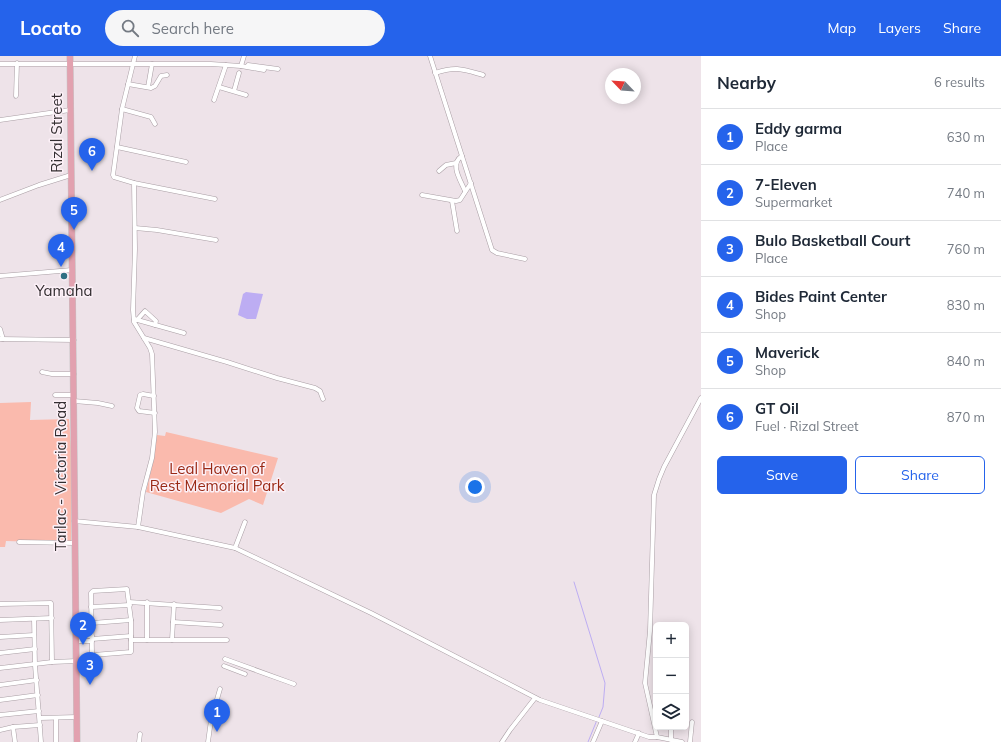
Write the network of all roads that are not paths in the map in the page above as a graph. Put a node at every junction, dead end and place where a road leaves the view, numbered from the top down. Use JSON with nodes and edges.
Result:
{"nodes":[{"id":1,"x":70,"y":56,"type":"edge"},
{"id":2,"x":135,"y":56,"type":"edge"},
{"id":3,"x":244,"y":56,"type":"edge"},
{"id":4,"x":430,"y":56,"type":"edge"},
{"id":5,"x":17,"y":63,"type":"junction"},
{"id":6,"x":70,"y":63,"type":"junction"},
{"id":7,"x":134,"y":63,"type":"junction"},
{"id":8,"x":0,"y":64,"type":"edge"},
{"id":9,"x":152,"y":64,"type":"junction"},
{"id":10,"x":226,"y":65,"type":"junction"},
{"id":11,"x":241,"y":65,"type":"junction"},
{"id":12,"x":278,"y":69,"type":"dead end"},
{"id":13,"x":264,"y":70,"type":"dead end"},
{"id":14,"x":239,"y":73,"type":"dead end"},
{"id":15,"x":435,"y":74,"type":"junction"},
{"id":16,"x":167,"y":75,"type":"dead end"},
{"id":17,"x":483,"y":75,"type":"dead end"},
{"id":18,"x":128,"y":84,"type":"junction"},
{"id":19,"x":148,"y":87,"type":"junction"},
{"id":20,"x":219,"y":87,"type":"junction"},
{"id":21,"x":234,"y":92,"type":"junction"},
{"id":22,"x":246,"y":95,"type":"dead end"},
{"id":23,"x":16,"y":96,"type":"dead end"},
{"id":24,"x":214,"y":100,"type":"dead end"},
{"id":25,"x":122,"y":109,"type":"junction"},
{"id":26,"x":70,"y":110,"type":"junction"},
{"id":27,"x":0,"y":120,"type":"edge"},
{"id":28,"x":155,"y":124,"type":"dead end"},
{"id":29,"x":117,"y":147,"type":"junction"},
{"id":30,"x":462,"y":156,"type":"junction"},
{"id":31,"x":186,"y":162,"type":"dead end"},
{"id":32,"x":456,"y":163,"type":"junction"},
{"id":33,"x":439,"y":171,"type":"dead end"},
{"id":34,"x":71,"y":175,"type":"junction"},
{"id":35,"x":134,"y":183,"type":"junction"},
{"id":36,"x":471,"y":183,"type":"junction"},
{"id":37,"x":465,"y":191,"type":"junction"},
{"id":38,"x":422,"y":195,"type":"dead end"},
{"id":39,"x":215,"y":199,"type":"dead end"},
{"id":40,"x":0,"y":200,"type":"edge"},
{"id":41,"x":452,"y":201,"type":"junction"},
{"id":42,"x":71,"y":210,"type":"joint"},
{"id":43,"x":135,"y":228,"type":"junction"},
{"id":44,"x":457,"y":231,"type":"dead end"},
{"id":45,"x":216,"y":240,"type":"dead end"},
{"id":46,"x":525,"y":259,"type":"dead end"},
{"id":47,"x":72,"y":270,"type":"junction"},
{"id":48,"x":0,"y":276,"type":"edge"},
{"id":49,"x":135,"y":320,"type":"junction"},
{"id":50,"x":155,"y":325,"type":"junction"},
{"id":51,"x":0,"y":329,"type":"edge"},
{"id":52,"x":184,"y":332,"type":"dead end"},
{"id":53,"x":144,"y":338,"type":"junction"},
{"id":54,"x":1,"y":339,"type":"edge"},
{"id":55,"x":74,"y":340,"type":"junction"},
{"id":56,"x":42,"y":372,"type":"dead end"},
{"id":57,"x":74,"y":374,"type":"junction"},
{"id":58,"x":54,"y":395,"type":"dead end"},
{"id":59,"x":154,"y":396,"type":"junction"},
{"id":60,"x":74,"y":398,"type":"junction"},
{"id":61,"x":701,"y":398,"type":"edge"},
{"id":62,"x":323,"y":399,"type":"dead end"},
{"id":63,"x":112,"y":406,"type":"dead end"},
{"id":64,"x":155,"y":413,"type":"junction"},
{"id":65,"x":74,"y":521,"type":"junction"},
{"id":66,"x":245,"y":522,"type":"dead end"},
{"id":67,"x":138,"y":527,"type":"junction"},
{"id":68,"x":19,"y":542,"type":"dead end"},
{"id":69,"x":74,"y":543,"type":"junction"},
{"id":70,"x":235,"y":548,"type":"junction"},
{"id":71,"x":147,"y":602,"type":"junction"},
{"id":72,"x":130,"y":603,"type":"junction"},
{"id":73,"x":0,"y":604,"type":"edge"},
{"id":74,"x":174,"y":604,"type":"junction"},
{"id":75,"x":91,"y":607,"type":"junction"},
{"id":76,"x":220,"y":608,"type":"dead end"},
{"id":77,"x":52,"y":618,"type":"junction"},
{"id":78,"x":34,"y":619,"type":"junction"},
{"id":79,"x":0,"y":620,"type":"edge"},
{"id":80,"x":131,"y":620,"type":"junction"},
{"id":81,"x":173,"y":622,"type":"junction"},
{"id":82,"x":92,"y":623,"type":"junction"},
{"id":83,"x":221,"y":625,"type":"dead end"},
{"id":84,"x":34,"y":634,"type":"junction"},
{"id":85,"x":0,"y":637,"type":"edge"},
{"id":86,"x":131,"y":638,"type":"junction"},
{"id":87,"x":76,"y":639,"type":"junction"},
{"id":88,"x":92,"y":639,"type":"junction"},
{"id":89,"x":147,"y":640,"type":"junction"},
{"id":90,"x":172,"y":640,"type":"junction"},
{"id":91,"x":227,"y":640,"type":"dead end"},
{"id":92,"x":34,"y":649,"type":"junction"},
{"id":93,"x":0,"y":653,"type":"edge"},
{"id":94,"x":225,"y":660,"type":"dead end"},
{"id":95,"x":76,"y":661,"type":"junction"},
{"id":96,"x":52,"y":662,"type":"junction"},
{"id":97,"x":35,"y":665,"type":"junction"},
{"id":98,"x":224,"y":666,"type":"dead end"},
{"id":99,"x":0,"y":668,"type":"edge"},
{"id":100,"x":245,"y":674,"type":"dead end"},
{"id":101,"x":36,"y":680,"type":"junction"},
{"id":102,"x":294,"y":684,"type":"dead end"},
{"id":103,"x":0,"y":685,"type":"edge"},
{"id":104,"x":220,"y":689,"type":"dead end"},
{"id":105,"x":38,"y":695,"type":"junction"},
{"id":106,"x":535,"y":698,"type":"junction"},
{"id":107,"x":0,"y":700,"type":"edge"},
{"id":108,"x":39,"y":711,"type":"junction"},
{"id":109,"x":0,"y":715,"type":"edge"},
{"id":110,"x":77,"y":717,"type":"junction"},
{"id":111,"x":40,"y":718,"type":"junction"},
{"id":112,"x":56,"y":718,"type":"junction"},
{"id":113,"x":602,"y":721,"type":"junction"},
{"id":114,"x":692,"y":722,"type":"dead end"},
{"id":115,"x":40,"y":725,"type":"junction"},
{"id":116,"x":13,"y":727,"type":"junction"},
{"id":117,"x":0,"y":730,"type":"edge"},
{"id":118,"x":671,"y":730,"type":"edge"},
{"id":119,"x":639,"y":733,"type":"junction"},
{"id":120,"x":140,"y":734,"type":"dead end"},
{"id":121,"x":651,"y":737,"type":"junction"},
{"id":122,"x":656,"y":737,"type":"junction"},
{"id":123,"x":671,"y":740,"type":"junction"},
{"id":124,"x":15,"y":742,"type":"edge"},
{"id":125,"x":41,"y":742,"type":"edge"},
{"id":126,"x":56,"y":742,"type":"edge"},
{"id":127,"x":77,"y":742,"type":"edge"},
{"id":128,"x":139,"y":742,"type":"edge"},
{"id":129,"x":208,"y":742,"type":"edge"},
{"id":130,"x":502,"y":742,"type":"edge"},
{"id":131,"x":593,"y":742,"type":"edge"},
{"id":132,"x":635,"y":742,"type":"edge"},
{"id":133,"x":652,"y":742,"type":"edge"},
{"id":134,"x":682,"y":742,"type":"edge"},
{"id":135,"x":690,"y":742,"type":"edge"}],
"edges":[{"from":1,"to":6,"type":"main road","name":"Rizal Street"},
{"from":2,"to":7,"type":"street"},
{"from":3,"to":11,"type":"street"},
{"from":4,"to":15,"type":"street"},
{"from":5,"to":6,"type":"street"},
{"from":5,"to":8,"type":"street"},
{"from":5,"to":23,"type":"street"},
{"from":6,"to":7,"type":"street"},
{"from":6,"to":26,"type":"main road","name":"Rizal Street"},
{"from":7,"to":9,"type":"street"},
{"from":7,"to":18,"type":"street"},
{"from":9,"to":10,"type":"street"},
{"from":9,"to":19,"type":"street"},
{"from":10,"to":11,"type":"street"},
{"from":10,"to":20,"type":"street"},
{"from":11,"to":12,"type":"street"},
{"from":11,"to":13,"type":"street"},
{"from":14,"to":21,"type":"street"},
{"from":15,"to":17,"type":"street"},
{"from":15,"to":30,"type":"street"},
{"from":16,"to":19,"type":"street"},
{"from":18,"to":19,"type":"street"},
{"from":18,"to":25,"type":"street"},
{"from":20,"to":21,"type":"street"},
{"from":20,"to":24,"type":"street"},
{"from":21,"to":22,"type":"street"},
{"from":25,"to":28,"type":"street"},
{"from":25,"to":29,"type":"street"},
{"from":26,"to":27,"type":"street"},
{"from":26,"to":34,"type":"main road","name":"Rizal Street"},
{"from":29,"to":31,"type":"street"},
{"from":29,"to":35,"type":"street"},
{"from":30,"to":32,"type":"street"},
{"from":30,"to":36,"type":"street"},
{"from":32,"to":33,"type":"street"},
{"from":32,"to":37,"type":"street"},
{"from":34,"to":40,"type":"street"},
{"from":34,"to":42,"type":"main road","name":"Rizal Street"},
{"from":35,"to":39,"type":"street"},
{"from":35,"to":43,"type":"street"},
{"from":36,"to":37,"type":"street"},
{"from":36,"to":46,"type":"street"},
{"from":37,"to":41,"type":"street"},
{"from":38,"to":41,"type":"street"},
{"from":41,"to":44,"type":"street"},
{"from":42,"to":47,"type":"main road","name":"Tarlac - Victoria Road"},
{"from":43,"to":45,"type":"street"},
{"from":43,"to":49,"type":"street"},
{"from":47,"to":48,"type":"street"},
{"from":47,"to":55,"type":"main road","name":"Tarlac - Victoria Road"},
{"from":49,"to":50,"type":"street"},
{"from":49,"to":50,"type":"street"},
{"from":49,"to":53,"type":"street"},
{"from":50,"to":52,"type":"street"},
{"from":51,"to":54,"type":"street"},
{"from":53,"to":59,"type":"street"},
{"from":53,"to":62,"type":"street"},
{"from":54,"to":55,"type":"street"},
{"from":55,"to":57,"type":"main road","name":"Tarlac - Victoria Road"},
{"from":56,"to":57,"type":"street"},
{"from":57,"to":60,"type":"main road","name":"Tarlac - Victoria Road"},
{"from":58,"to":60,"type":"street"},
{"from":59,"to":64,"type":"street"},
{"from":59,"to":64,"type":"street"},
{"from":60,"to":63,"type":"street"},
{"from":60,"to":65,"type":"main road","name":"Tarlac - Victoria Road"},
{"from":61,"to":122,"type":"street"},
{"from":64,"to":67,"type":"street"},
{"from":65,"to":67,"type":"street"},
{"from":65,"to":69,"type":"main road","name":"Tarlac - Victoria Road"},
{"from":66,"to":70,"type":"street"},
{"from":67,"to":70,"type":"street"},
{"from":68,"to":69,"type":"street"},
{"from":69,"to":87,"type":"main road","name":"Tarlac - Victoria Road"},
{"from":70,"to":106,"type":"street"},
{"from":71,"to":72,"type":"street"},
{"from":71,"to":74,"type":"street"},
{"from":71,"to":89,"type":"street"},
{"from":72,"to":75,"type":"street"},
{"from":72,"to":75,"type":"street"},
{"from":72,"to":80,"type":"street"},
{"from":73,"to":77,"type":"street"},
{"from":74,"to":76,"type":"street"},
{"from":74,"to":81,"type":"street"},
{"from":75,"to":82,"type":"street"},
{"from":77,"to":78,"type":"street"},
{"from":77,"to":96,"type":"street"},
{"from":78,"to":79,"type":"street"},
{"from":78,"to":84,"type":"street"},
{"from":80,"to":82,"type":"street"},
{"from":80,"to":86,"type":"street"},
{"from":81,"to":83,"type":"street"},
{"from":81,"to":90,"type":"street"},
{"from":82,"to":88,"type":"street"},
{"from":84,"to":85,"type":"street"},
{"from":84,"to":92,"type":"street"},
{"from":86,"to":88,"type":"street"},
{"from":86,"to":88,"type":"street"},
{"from":86,"to":89,"type":"street"},
{"from":87,"to":88,"type":"street"},
{"from":87,"to":95,"type":"main road","name":"Tarlac - Victoria Road"},
{"from":89,"to":90,"type":"street"},
{"from":90,"to":91,"type":"street"},
{"from":92,"to":93,"type":"street"},
{"from":92,"to":97,"type":"street"},
{"from":94,"to":102,"type":"street"},
{"from":95,"to":96,"type":"street"},
{"from":95,"to":110,"type":"main road","name":"Tarlac - Victoria Road"},
{"from":96,"to":97,"type":"street"},
{"from":97,"to":99,"type":"street"},
{"from":97,"to":101,"type":"street"},
{"from":98,"to":100,"type":"street"},
{"from":101,"to":103,"type":"street"},
{"from":101,"to":105,"type":"street"},
{"from":104,"to":129,"type":"street"},
{"from":105,"to":107,"type":"street"},
{"from":105,"to":108,"type":"street"},
{"from":106,"to":113,"type":"street"},
{"from":106,"to":130,"type":"street"},
{"from":108,"to":109,"type":"street"},
{"from":108,"to":111,"type":"street"},
{"from":110,"to":112,"type":"street"},
{"from":110,"to":127,"type":"main road","name":"Tarlac - Victoria Road"},
{"from":111,"to":112,"type":"street"},
{"from":111,"to":115,"type":"street"},
{"from":112,"to":126,"type":"street"},
{"from":113,"to":119,"type":"street"},
{"from":113,"to":131,"type":"street"},
{"from":114,"to":135,"type":"street"},
{"from":115,"to":116,"type":"street"},
{"from":115,"to":125,"type":"street"},
{"from":116,"to":117,"type":"street"},
{"from":116,"to":124,"type":"street"},
{"from":118,"to":123,"type":"street"},
{"from":119,"to":121,"type":"street"},
{"from":119,"to":132,"type":"street"},
{"from":120,"to":128,"type":"street"},
{"from":121,"to":122,"type":"street"},
{"from":121,"to":133,"type":"street"},
{"from":122,"to":123,"type":"street"},
{"from":123,"to":134,"type":"street"}]}
